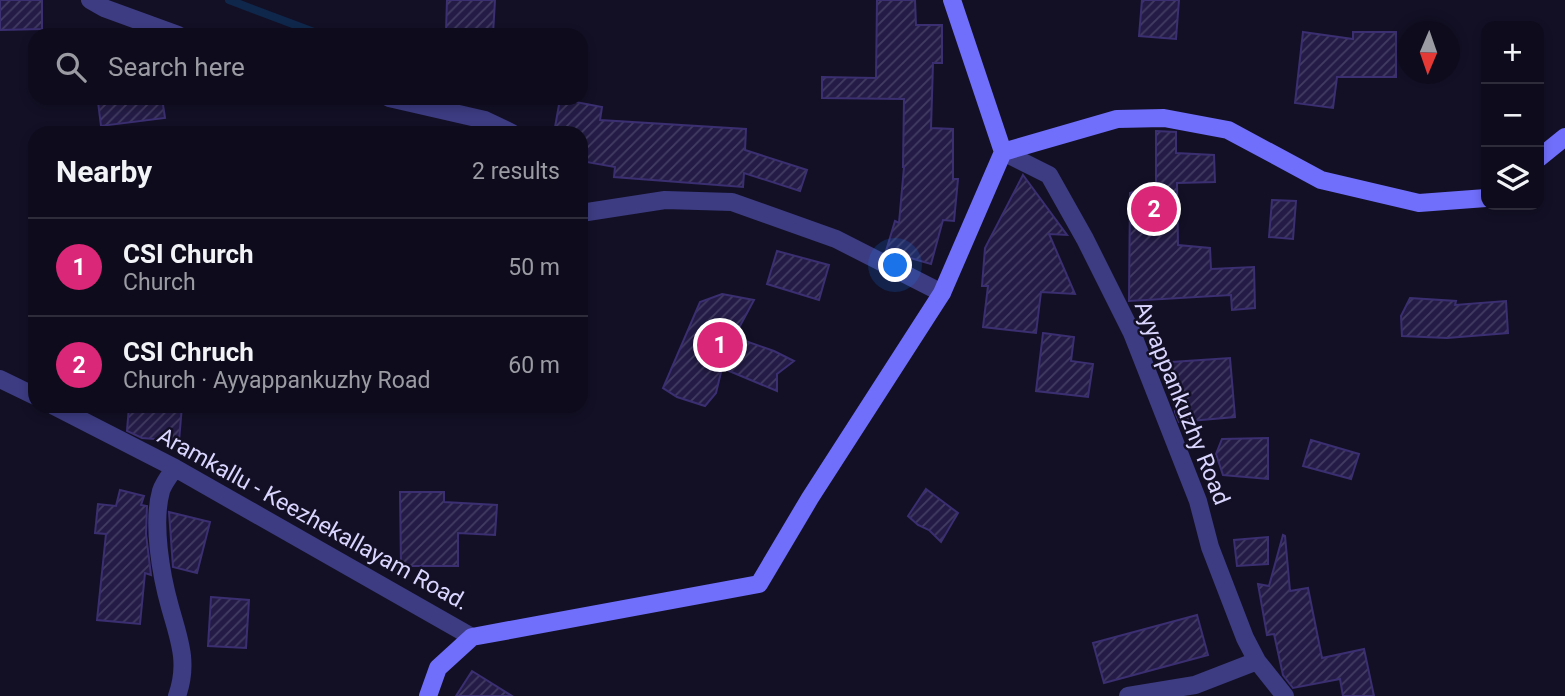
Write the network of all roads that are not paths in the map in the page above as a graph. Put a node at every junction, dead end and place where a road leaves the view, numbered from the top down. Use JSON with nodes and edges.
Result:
{"nodes":[{"id":1,"x":90,"y":0,"type":"edge"},
{"id":2,"x":952,"y":0,"type":"edge"},
{"id":3,"x":159,"y":28,"type":"edge"},
{"id":4,"x":420,"y":105,"type":"edge"},
{"id":5,"x":497,"y":126,"type":"edge"},
{"id":6,"x":1565,"y":137,"type":"edge"},
{"id":7,"x":1003,"y":152,"type":"junction"},
{"id":8,"x":1544,"y":154,"type":"edge"},
{"id":9,"x":1481,"y":198,"type":"edge"},
{"id":10,"x":588,"y":212,"type":"edge"},
{"id":11,"x":942,"y":293,"type":"junction"},
{"id":12,"x":0,"y":379,"type":"edge"},
{"id":13,"x":28,"y":393,"type":"edge"},
{"id":14,"x":68,"y":413,"type":"edge"},
{"id":15,"x":175,"y":468,"type":"junction"},
{"id":16,"x":472,"y":637,"type":"junction"},
{"id":17,"x":1257,"y":661,"type":"junction"},
{"id":18,"x":177,"y":696,"type":"edge"},
{"id":19,"x":428,"y":696,"type":"edge"},
{"id":20,"x":1128,"y":696,"type":"edge"},
{"id":21,"x":1285,"y":696,"type":"edge"}],
"edges":[{"from":1,"to":3,"type":"street"},
{"from":2,"to":7,"type":"street"},
{"from":4,"to":5,"type":"street"},
{"from":6,"to":8,"type":"street"},
{"from":7,"to":9,"type":"street"},
{"from":7,"to":11,"type":"street"},
{"from":7,"to":17,"type":"street","name":"Ayyappankuzhy Road"},
{"from":10,"to":11,"type":"street"},
{"from":11,"to":16,"type":"street"},
{"from":12,"to":13,"type":"street"},
{"from":14,"to":15,"type":"street","name":"Aramkallu - Keezhekallayam Road."},
{"from":15,"to":16,"type":"street","name":"Aramkallu - Keezhekallayam Road."},
{"from":15,"to":18,"type":"street"},
{"from":16,"to":19,"type":"street"},
{"from":17,"to":20,"type":"street"},
{"from":17,"to":21,"type":"street","name":"Ayyappankuzhy Road"}]}
